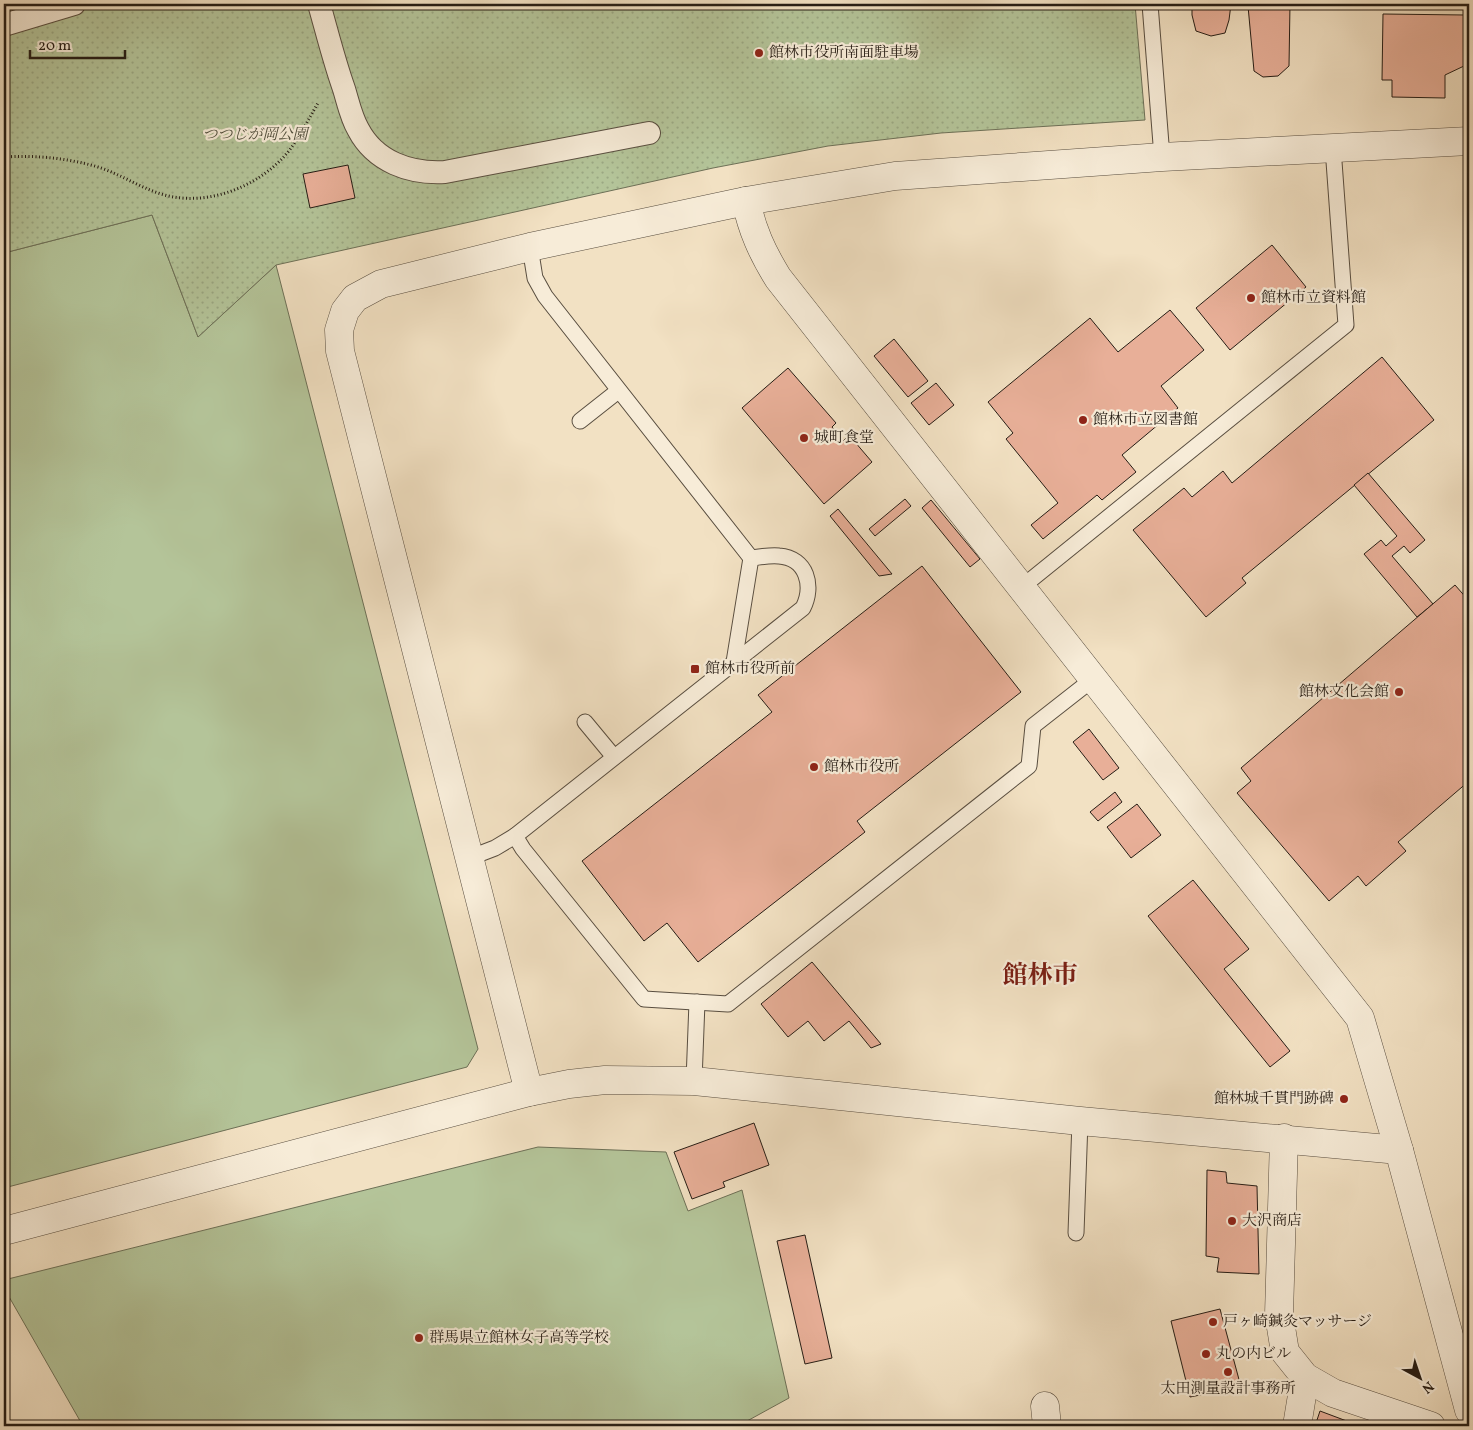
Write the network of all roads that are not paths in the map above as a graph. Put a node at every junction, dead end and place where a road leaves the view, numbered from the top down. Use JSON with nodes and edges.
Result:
{"nodes":[{"id":1,"x":74,"y":4,"type":"edge"},
{"id":2,"x":319,"y":4,"type":"edge"},
{"id":3,"x":1150,"y":4,"type":"edge"},
{"id":4,"x":4,"y":25,"type":"edge"},
{"id":5,"x":649,"y":133,"type":"dead end"},
{"id":6,"x":1469,"y":141,"type":"edge"},
{"id":7,"x":1333,"y":148,"type":"junction"},
{"id":8,"x":1162,"y":156,"type":"junction"},
{"id":9,"x":746,"y":201,"type":"junction"},
{"id":10,"x":530,"y":247,"type":"junction"},
{"id":11,"x":618,"y":391,"type":"junction"},
{"id":12,"x":580,"y":421,"type":"dead end"},
{"id":13,"x":751,"y":558,"type":"junction"},
{"id":14,"x":1022,"y":587,"type":"junction"},
{"id":15,"x":734,"y":662,"type":"junction"},
{"id":16,"x":1093,"y":679,"type":"junction"},
{"id":17,"x":585,"y":722,"type":"dead end"},
{"id":18,"x":614,"y":757,"type":"junction"},
{"id":19,"x":515,"y":836,"type":"junction"},
{"id":20,"x":469,"y":858,"type":"junction"},
{"id":21,"x":697,"y":1002,"type":"junction"},
{"id":22,"x":694,"y":1081,"type":"junction"},
{"id":23,"x":529,"y":1092,"type":"junction"},
{"id":24,"x":1080,"y":1121,"type":"junction"},
{"id":25,"x":1284,"y":1138,"type":"junction"},
{"id":26,"x":1399,"y":1150,"type":"junction"},
{"id":27,"x":4,"y":1231,"type":"edge"},
{"id":28,"x":1076,"y":1233,"type":"dead end"},
{"id":29,"x":1464,"y":1361,"type":"edge"},
{"id":30,"x":1306,"y":1377,"type":"junction"},
{"id":31,"x":1469,"y":1410,"type":"edge"},
{"id":32,"x":1297,"y":1426,"type":"edge"},
{"id":33,"x":1431,"y":1426,"type":"edge"}],
"edges":[{"from":1,"to":4,"type":"street"},
{"from":2,"to":5,"type":"street"},
{"from":3,"to":8,"type":"lane"},
{"from":6,"to":7,"type":"street"},
{"from":7,"to":8,"type":"street"},
{"from":7,"to":14,"type":"lane"},
{"from":8,"to":9,"type":"street"},
{"from":9,"to":10,"type":"street"},
{"from":9,"to":14,"type":"street"},
{"from":10,"to":11,"type":"lane"},
{"from":10,"to":20,"type":"street"},
{"from":11,"to":12,"type":"lane"},
{"from":11,"to":13,"type":"lane"},
{"from":13,"to":15,"type":"lane"},
{"from":13,"to":15,"type":"lane"},
{"from":14,"to":16,"type":"street"},
{"from":15,"to":18,"type":"lane"},
{"from":16,"to":21,"type":"lane"},
{"from":16,"to":26,"type":"street"},
{"from":17,"to":18,"type":"lane"},
{"from":18,"to":19,"type":"lane"},
{"from":19,"to":20,"type":"lane"},
{"from":19,"to":21,"type":"lane"},
{"from":20,"to":23,"type":"street"},
{"from":21,"to":22,"type":"lane"},
{"from":22,"to":23,"type":"street"},
{"from":22,"to":24,"type":"street"},
{"from":23,"to":27,"type":"street"},
{"from":24,"to":25,"type":"street"},
{"from":24,"to":28,"type":"lane"},
{"from":25,"to":26,"type":"street"},
{"from":25,"to":30,"type":"street"},
{"from":26,"to":29,"type":"street"},
{"from":29,"to":31,"type":"street"},
{"from":30,"to":32,"type":"street"},
{"from":30,"to":33,"type":"street"}]}
